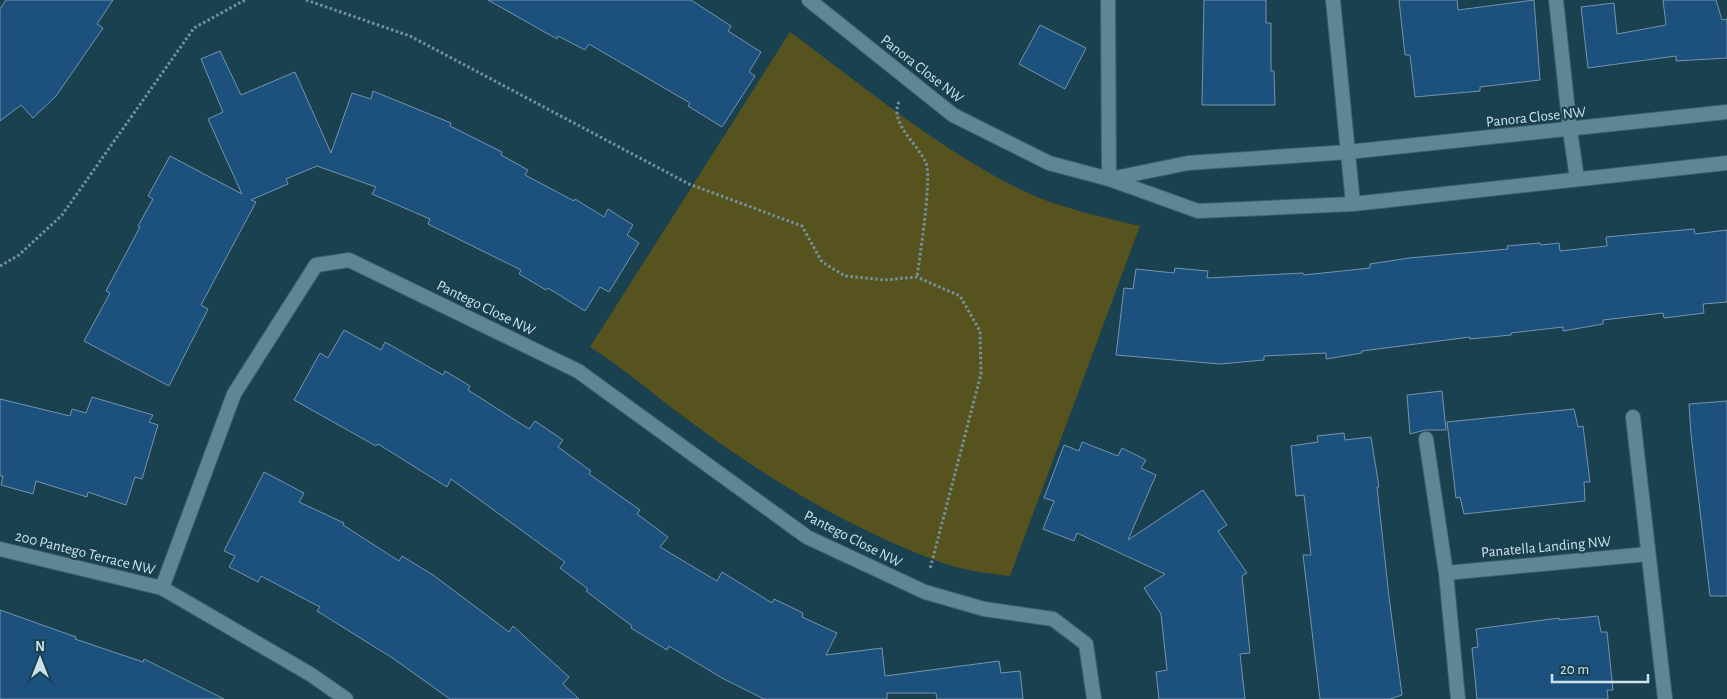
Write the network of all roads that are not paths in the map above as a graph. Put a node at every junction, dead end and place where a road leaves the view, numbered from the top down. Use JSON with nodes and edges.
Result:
{"nodes":[{"id":1,"x":809,"y":0,"type":"edge"},
{"id":2,"x":1108,"y":0,"type":"edge"},
{"id":3,"x":1333,"y":0,"type":"edge"},
{"id":4,"x":1556,"y":0,"type":"edge"},
{"id":5,"x":1727,"y":112,"type":"edge"},
{"id":6,"x":1570,"y":130,"type":"junction"},
{"id":7,"x":1348,"y":152,"type":"junction"},
{"id":8,"x":1727,"y":163,"type":"edge"},
{"id":9,"x":1109,"y":179,"type":"junction"},
{"id":10,"x":1578,"y":179,"type":"junction"},
{"id":11,"x":1353,"y":204,"type":"junction"},
{"id":12,"x":1633,"y":417,"type":"dead end"},
{"id":13,"x":1426,"y":439,"type":"dead end"},
{"id":14,"x":0,"y":549,"type":"edge"},
{"id":15,"x":1648,"y":554,"type":"junction"},
{"id":16,"x":1446,"y":573,"type":"junction"},
{"id":17,"x":162,"y":588,"type":"junction"},
{"id":18,"x":346,"y":699,"type":"edge"},
{"id":19,"x":1094,"y":699,"type":"edge"},
{"id":20,"x":1458,"y":699,"type":"edge"},
{"id":21,"x":1665,"y":699,"type":"edge"}],
"edges":[{"from":1,"to":9,"type":"street","name":"Panora Close NW"},
{"from":2,"to":9,"type":"street"},
{"from":3,"to":7,"type":"street"},
{"from":4,"to":6,"type":"street"},
{"from":5,"to":6,"type":"street","name":"Panora Close NW"},
{"from":6,"to":7,"type":"street","name":"Panora Close NW"},
{"from":6,"to":10,"type":"street"},
{"from":7,"to":9,"type":"street","name":"Panora Close NW"},
{"from":7,"to":11,"type":"street"},
{"from":8,"to":10,"type":"street","name":"Panora Close NW"},
{"from":9,"to":11,"type":"street","name":"Panora Close NW"},
{"from":10,"to":11,"type":"street","name":"Panora Close NW"},
{"from":12,"to":15,"type":"street"},
{"from":13,"to":16,"type":"street"},
{"from":14,"to":17,"type":"street","name":"200 Pantego Terrace NW"},
{"from":15,"to":16,"type":"street","name":"Panatella Landing NW"},
{"from":15,"to":21,"type":"street"},
{"from":16,"to":20,"type":"street"},
{"from":17,"to":18,"type":"street"},
{"from":17,"to":19,"type":"street","name":"Pantego Close NW"}]}
